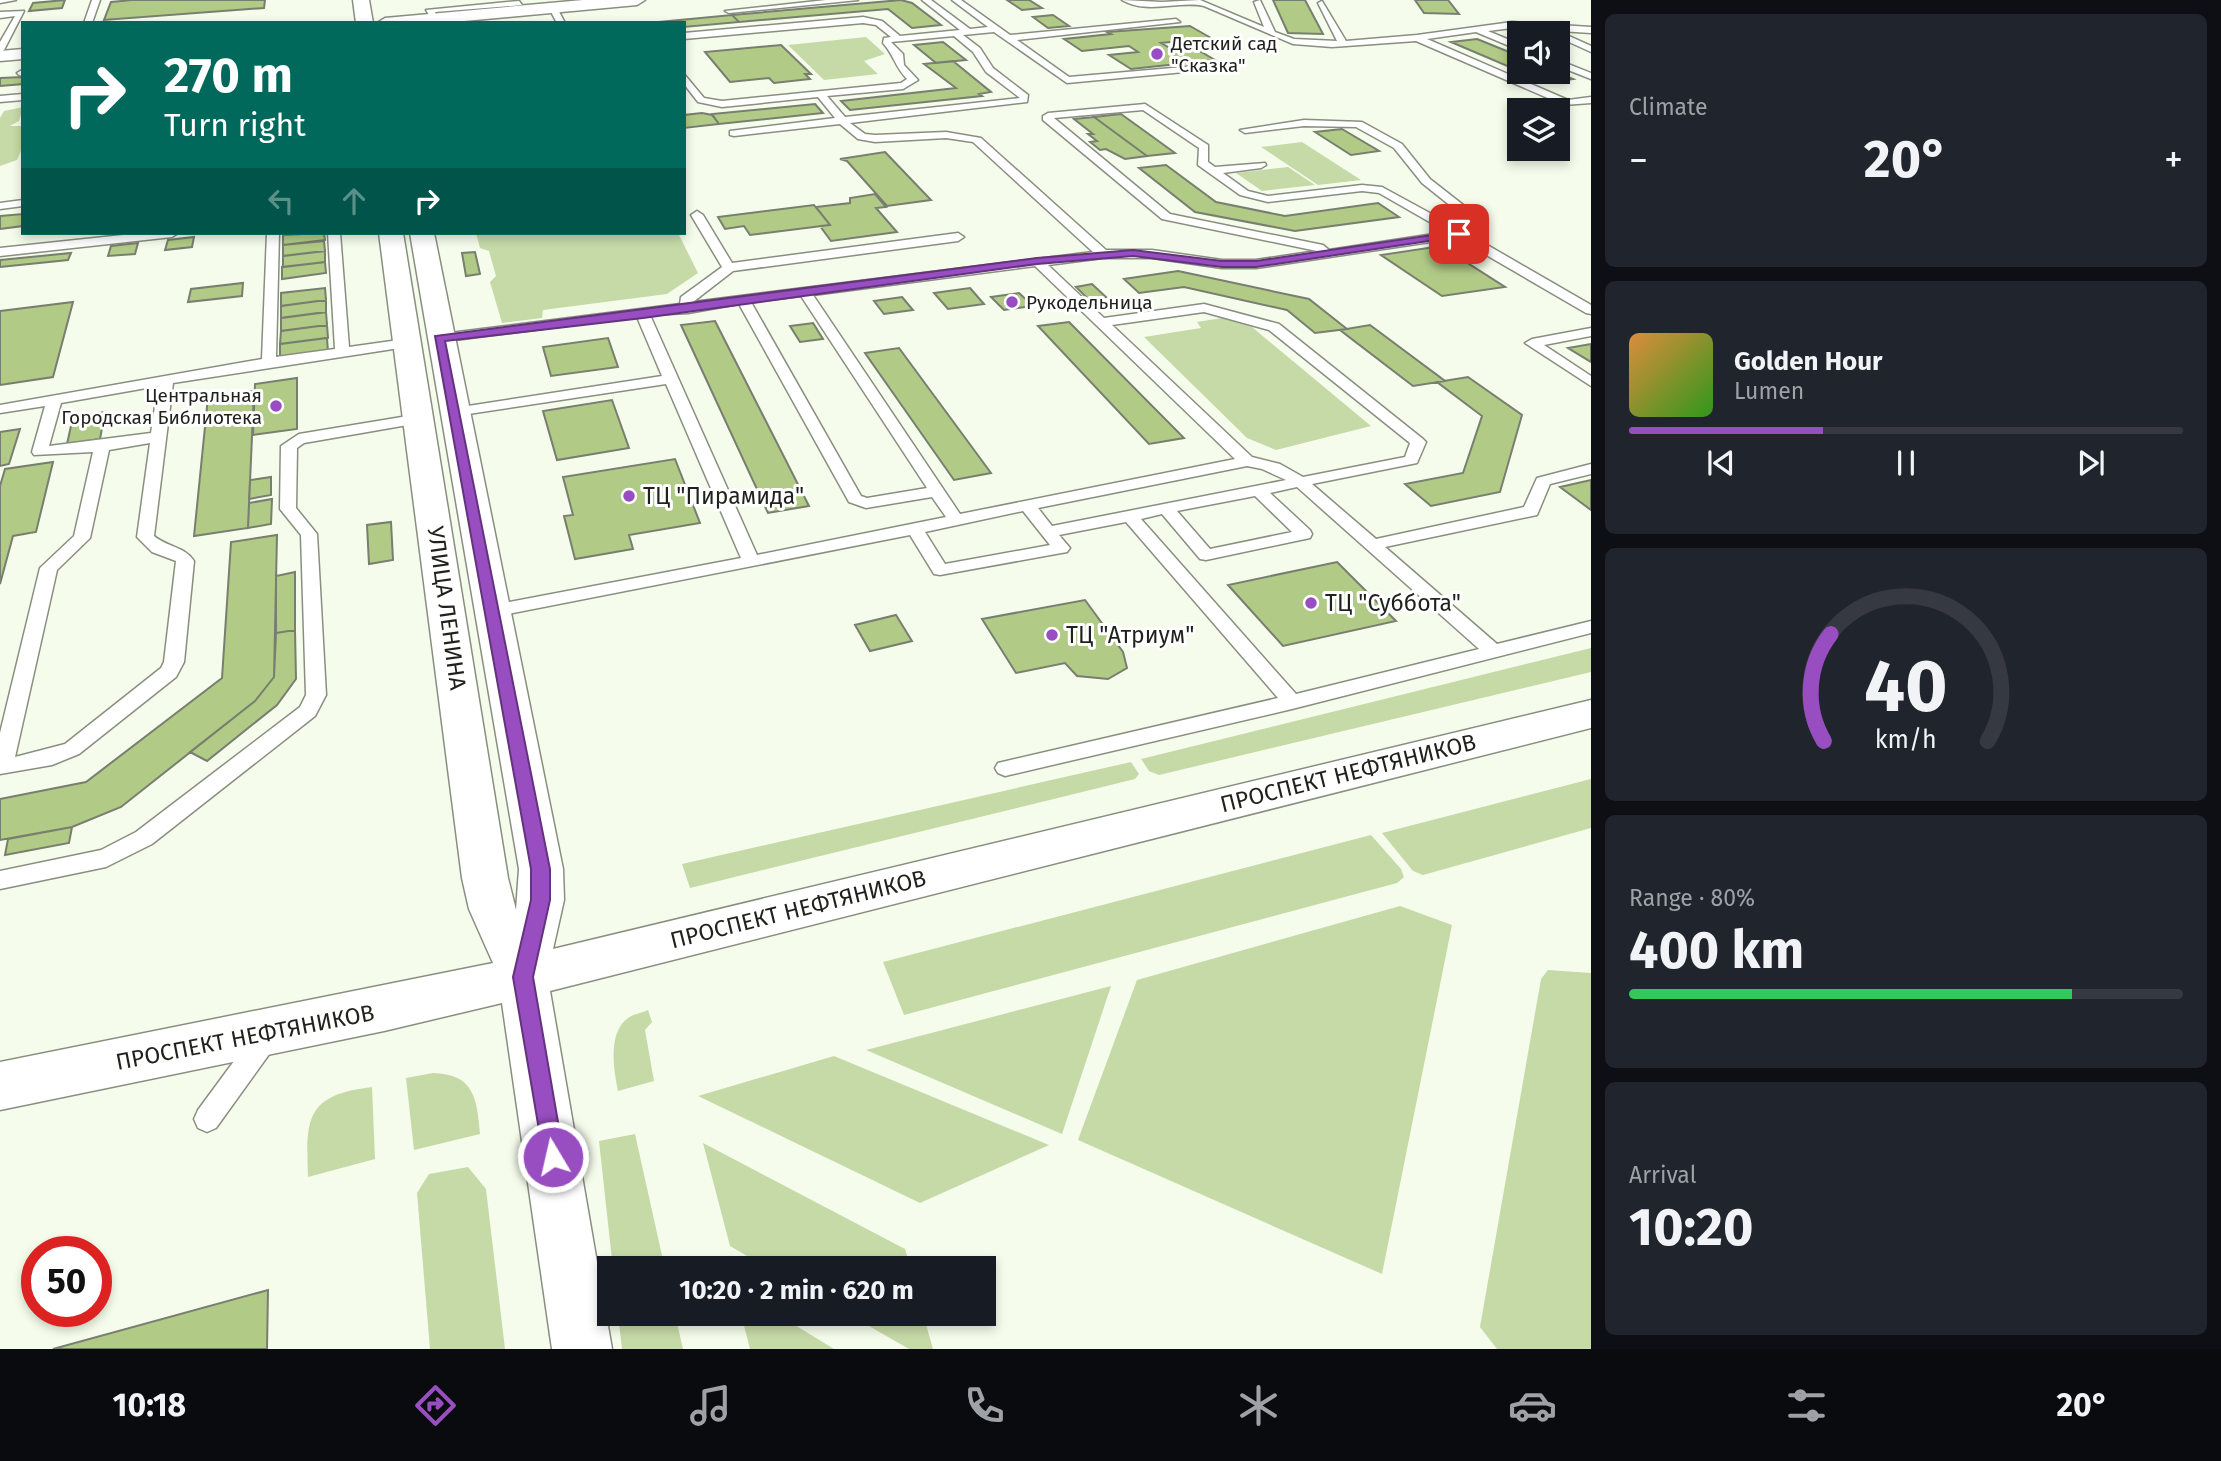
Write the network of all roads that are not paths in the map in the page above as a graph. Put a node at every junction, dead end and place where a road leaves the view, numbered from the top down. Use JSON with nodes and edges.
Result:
{"nodes":[{"id":1,"x":12,"y":0,"type":"edge"},
{"id":2,"x":96,"y":0,"type":"edge"},
{"id":3,"x":296,"y":0,"type":"edge"},
{"id":4,"x":307,"y":0,"type":"edge"},
{"id":5,"x":365,"y":0,"type":"edge"},
{"id":6,"x":489,"y":0,"type":"edge"},
{"id":7,"x":637,"y":0,"type":"edge"},
{"id":8,"x":854,"y":0,"type":"edge"},
{"id":9,"x":926,"y":0,"type":"edge"},
{"id":10,"x":957,"y":0,"type":"edge"},
{"id":11,"x":1126,"y":0,"type":"edge"},
{"id":12,"x":0,"y":1,"type":"edge"},
{"id":13,"x":720,"y":1,"type":"edge"},
{"id":14,"x":1196,"y":1,"type":"edge"},
{"id":15,"x":1258,"y":2,"type":"dead end"},
{"id":16,"x":456,"y":3,"type":"dead end"},
{"id":17,"x":520,"y":4,"type":"edge"},
{"id":18,"x":1322,"y":4,"type":"dead end"},
{"id":19,"x":0,"y":8,"type":"edge"},
{"id":20,"x":21,"y":13,"type":"junction"},
{"id":21,"x":0,"y":15,"type":"edge"},
{"id":22,"x":557,"y":15,"type":"edge"},
{"id":23,"x":733,"y":16,"type":"junction"},
{"id":24,"x":89,"y":21,"type":"edge"},
{"id":25,"x":365,"y":21,"type":"edge"},
{"id":26,"x":409,"y":21,"type":"edge"},
{"id":27,"x":1176,"y":22,"type":"dead end"},
{"id":28,"x":1507,"y":26,"type":"edge"},
{"id":29,"x":996,"y":29,"type":"junction"},
{"id":30,"x":1570,"y":29,"type":"edge"},
{"id":31,"x":746,"y":30,"type":"junction"},
{"id":32,"x":1478,"y":30,"type":"junction"},
{"id":33,"x":967,"y":31,"type":"junction"},
{"id":34,"x":1591,"y":31,"type":"edge"},
{"id":35,"x":954,"y":32,"type":"junction"},
{"id":36,"x":1271,"y":33,"type":"junction"},
{"id":37,"x":1570,"y":33,"type":"edge"},
{"id":38,"x":686,"y":36,"type":"edge"},
{"id":39,"x":897,"y":37,"type":"junction"},
{"id":40,"x":1009,"y":38,"type":"junction"},
{"id":41,"x":1417,"y":38,"type":"junction"},
{"id":42,"x":1500,"y":39,"type":"junction"},
{"id":43,"x":1507,"y":39,"type":"edge"},
{"id":44,"x":1570,"y":39,"type":"edge"},
{"id":45,"x":1507,"y":42,"type":"edge"},
{"id":46,"x":1343,"y":43,"type":"junction"},
{"id":47,"x":1591,"y":48,"type":"edge"},
{"id":48,"x":0,"y":50,"type":"edge"},
{"id":49,"x":21,"y":54,"type":"edge"},
{"id":50,"x":0,"y":56,"type":"edge"},
{"id":51,"x":1227,"y":65,"type":"dead end"},
{"id":52,"x":1570,"y":68,"type":"edge"},
{"id":53,"x":1591,"y":76,"type":"edge"},
{"id":54,"x":686,"y":81,"type":"edge"},
{"id":55,"x":821,"y":95,"type":"junction"},
{"id":56,"x":21,"y":97,"type":"edge"},
{"id":57,"x":0,"y":99,"type":"edge"},
{"id":58,"x":1591,"y":100,"type":"edge"},
{"id":59,"x":845,"y":121,"type":"junction"},
{"id":60,"x":1245,"y":130,"type":"dead end"},
{"id":61,"x":734,"y":133,"type":"dead end"},
{"id":62,"x":1261,"y":165,"type":"dead end"},
{"id":63,"x":1213,"y":171,"type":"junction"},
{"id":64,"x":21,"y":203,"type":"edge"},
{"id":65,"x":0,"y":206,"type":"edge"},
{"id":66,"x":697,"y":215,"type":"dead end"},
{"id":67,"x":1459,"y":234,"type":"junction"},
{"id":68,"x":154,"y":235,"type":"edge"},
{"id":69,"x":274,"y":235,"type":"edge"},
{"id":70,"x":334,"y":235,"type":"edge"},
{"id":71,"x":392,"y":235,"type":"edge"},
{"id":72,"x":422,"y":235,"type":"edge"},
{"id":73,"x":958,"y":237,"type":"dead end"},
{"id":74,"x":0,"y":252,"type":"edge"},
{"id":75,"x":1337,"y":252,"type":"junction"},
{"id":76,"x":1103,"y":254,"type":"junction"},
{"id":77,"x":1037,"y":261,"type":"junction"},
{"id":78,"x":729,"y":268,"type":"junction"},
{"id":79,"x":806,"y":293,"type":"junction"},
{"id":80,"x":744,"y":301,"type":"junction"},
{"id":81,"x":688,"y":309,"type":"junction"},
{"id":82,"x":1591,"y":310,"type":"edge"},
{"id":83,"x":643,"y":315,"type":"junction"},
{"id":84,"x":1102,"y":322,"type":"junction"},
{"id":85,"x":1591,"y":332,"type":"edge"},
{"id":86,"x":422,"y":340,"type":"junction"},
{"id":87,"x":342,"y":352,"type":"junction"},
{"id":88,"x":269,"y":362,"type":"junction"},
{"id":89,"x":670,"y":379,"type":"junction"},
{"id":90,"x":166,"y":380,"type":"junction"},
{"id":91,"x":1591,"y":382,"type":"edge"},
{"id":92,"x":54,"y":400,"type":"junction"},
{"id":93,"x":434,"y":400,"type":"junction"},
{"id":94,"x":0,"y":409,"type":"edge"},
{"id":95,"x":159,"y":437,"type":"junction"},
{"id":96,"x":102,"y":446,"type":"junction"},
{"id":97,"x":1247,"y":461,"type":"junction"},
{"id":98,"x":1591,"y":469,"type":"edge"},
{"id":99,"x":1299,"y":481,"type":"junction"},
{"id":100,"x":1258,"y":489,"type":"junction"},
{"id":101,"x":936,"y":491,"type":"junction"},
{"id":102,"x":1027,"y":505,"type":"junction"},
{"id":103,"x":1165,"y":508,"type":"junction"},
{"id":104,"x":1129,"y":516,"type":"junction"},
{"id":105,"x":956,"y":520,"type":"junction"},
{"id":106,"x":914,"y":528,"type":"junction"},
{"id":107,"x":1048,"y":532,"type":"junction"},
{"id":108,"x":1372,"y":545,"type":"junction"},
{"id":109,"x":751,"y":562,"type":"junction"},
{"id":110,"x":493,"y":611,"type":"junction"},
{"id":111,"x":1591,"y":627,"type":"edge"},
{"id":112,"x":1492,"y":650,"type":"junction"},
{"id":113,"x":1292,"y":702,"type":"junction"},
{"id":114,"x":1591,"y":713,"type":"edge"},
{"id":115,"x":1,"y":768,"type":"edge"},
{"id":116,"x":1005,"y":768,"type":"dead end"},
{"id":117,"x":0,"y":880,"type":"edge"},
{"id":118,"x":523,"y":977,"type":"junction"},
{"id":119,"x":271,"y":1032,"type":"junction"},
{"id":120,"x":0,"y":1086,"type":"edge"},
{"id":121,"x":207,"y":1119,"type":"dead end"},
{"id":122,"x":582,"y":1349,"type":"edge"}],
"edges":[{"from":1,"to":12,"type":"lane"},
{"from":2,"to":24,"type":"lane"},
{"from":3,"to":4,"type":"lane"},
{"from":5,"to":25,"type":"main road"},
{"from":6,"to":16,"type":"lane"},
{"from":7,"to":22,"type":"main road"},
{"from":8,"to":23,"type":"lane"},
{"from":9,"to":33,"type":"lane"},
{"from":10,"to":29,"type":"lane"},
{"from":11,"to":14,"type":"lane"},
{"from":13,"to":23,"type":"lane"},
{"from":14,"to":36,"type":"lane"},
{"from":15,"to":36,"type":"lane"},
{"from":17,"to":22,"type":"main road"},
{"from":17,"to":26,"type":"main road"},
{"from":18,"to":46,"type":"lane"},
{"from":19,"to":20,"type":"lane"},
{"from":20,"to":21,"type":"lane"},
{"from":20,"to":48,"type":"lane"},
{"from":23,"to":31,"type":"lane"},
{"from":27,"to":40,"type":"lane"},
{"from":28,"to":32,"type":"lane"},
{"from":29,"to":33,"type":"lane"},
{"from":29,"to":40,"type":"lane"},
{"from":30,"to":34,"type":"lane"},
{"from":31,"to":38,"type":"lane"},
{"from":31,"to":39,"type":"lane"},
{"from":32,"to":41,"type":"lane"},
{"from":32,"to":42,"type":"lane"},
{"from":33,"to":35,"type":"lane"},
{"from":34,"to":37,"type":"lane"},
{"from":35,"to":39,"type":"lane"},
{"from":35,"to":59,"type":"lane"},
{"from":36,"to":46,"type":"lane"},
{"from":39,"to":55,"type":"lane"},
{"from":40,"to":51,"type":"lane"},
{"from":41,"to":46,"type":"lane"},
{"from":41,"to":58,"type":"lane"},
{"from":42,"to":43,"type":"lane"},
{"from":42,"to":45,"type":"lane"},
{"from":44,"to":47,"type":"lane"},
{"from":49,"to":50,"type":"main road"},
{"from":52,"to":53,"type":"lane"},
{"from":54,"to":55,"type":"lane"},
{"from":55,"to":59,"type":"lane"},
{"from":56,"to":57,"type":"lane"},
{"from":59,"to":61,"type":"lane"},
{"from":59,"to":76,"type":"lane"},
{"from":60,"to":67,"type":"lane"},
{"from":62,"to":63,"type":"lane"},
{"from":63,"to":67,"type":"lane"},
{"from":63,"to":75,"type":"lane"},
{"from":64,"to":65,"type":"lane"},
{"from":66,"to":78,"type":"lane"},
{"from":67,"to":75,"type":"lane"},
{"from":67,"to":82,"type":"lane"},
{"from":68,"to":74,"type":"lane"},
{"from":69,"to":88,"type":"lane"},
{"from":70,"to":87,"type":"lane"},
{"from":71,"to":86,"type":"main road","name":"УЛИЦА ЛЕНИНА"},
{"from":72,"to":86,"type":"main road","name":"УЛИЦА ЛЕНИНА"},
{"from":73,"to":78,"type":"lane"},
{"from":75,"to":76,"type":"lane"},
{"from":76,"to":77,"type":"lane"},
{"from":77,"to":79,"type":"lane"},
{"from":77,"to":84,"type":"lane"},
{"from":78,"to":81,"type":"lane"},
{"from":79,"to":80,"type":"lane"},
{"from":79,"to":101,"type":"lane"},
{"from":80,"to":81,"type":"lane"},
{"from":80,"to":101,"type":"lane"},
{"from":81,"to":83,"type":"lane"},
{"from":83,"to":86,"type":"lane"},
{"from":83,"to":89,"type":"lane"},
{"from":84,"to":97,"type":"lane"},
{"from":84,"to":99,"type":"lane"},
{"from":85,"to":91,"type":"lane"},
{"from":86,"to":87,"type":"lane"},
{"from":86,"to":93,"type":"main road","name":"УЛИЦА ЛЕНИНА"},
{"from":87,"to":88,"type":"lane"},
{"from":88,"to":90,"type":"lane"},
{"from":89,"to":93,"type":"lane"},
{"from":89,"to":109,"type":"lane"},
{"from":90,"to":92,"type":"lane"},
{"from":90,"to":95,"type":"lane"},
{"from":92,"to":94,"type":"lane"},
{"from":92,"to":96,"type":"lane"},
{"from":93,"to":110,"type":"main road","name":"УЛИЦА ЛЕНИНА"},
{"from":93,"to":117,"type":"lane"},
{"from":93,"to":118,"type":"main road","name":"УЛИЦА ЛЕНИНА"},
{"from":95,"to":96,"type":"lane"},
{"from":95,"to":115,"type":"lane"},
{"from":96,"to":115,"type":"lane"},
{"from":97,"to":99,"type":"lane"},
{"from":97,"to":102,"type":"lane"},
{"from":98,"to":108,"type":"lane"},
{"from":99,"to":100,"type":"lane"},
{"from":99,"to":108,"type":"lane"},
{"from":100,"to":103,"type":"lane"},
{"from":100,"to":103,"type":"lane"},
{"from":101,"to":105,"type":"lane"},
{"from":102,"to":105,"type":"lane"},
{"from":102,"to":107,"type":"lane"},
{"from":103,"to":104,"type":"lane"},
{"from":104,"to":107,"type":"lane"},
{"from":104,"to":113,"type":"lane"},
{"from":105,"to":106,"type":"lane"},
{"from":106,"to":107,"type":"lane"},
{"from":106,"to":109,"type":"lane"},
{"from":108,"to":112,"type":"lane"},
{"from":109,"to":110,"type":"lane"},
{"from":110,"to":118,"type":"main road","name":"УЛИЦА ЛЕНИНА"},
{"from":111,"to":112,"type":"lane"},
{"from":112,"to":113,"type":"lane"},
{"from":113,"to":116,"type":"lane"},
{"from":114,"to":118,"type":"main road","name":"ПРОСПЕКТ НЕФТЯНИКОВ"},
{"from":118,"to":119,"type":"main road","name":"ПРОСПЕКТ НЕФТЯНИКОВ"},
{"from":118,"to":122,"type":"main road","name":"УЛИЦА ЛЕНИНА"},
{"from":119,"to":120,"type":"main road","name":"ПРОСПЕКТ НЕФТЯНИКОВ"},
{"from":119,"to":121,"type":"lane"}]}
